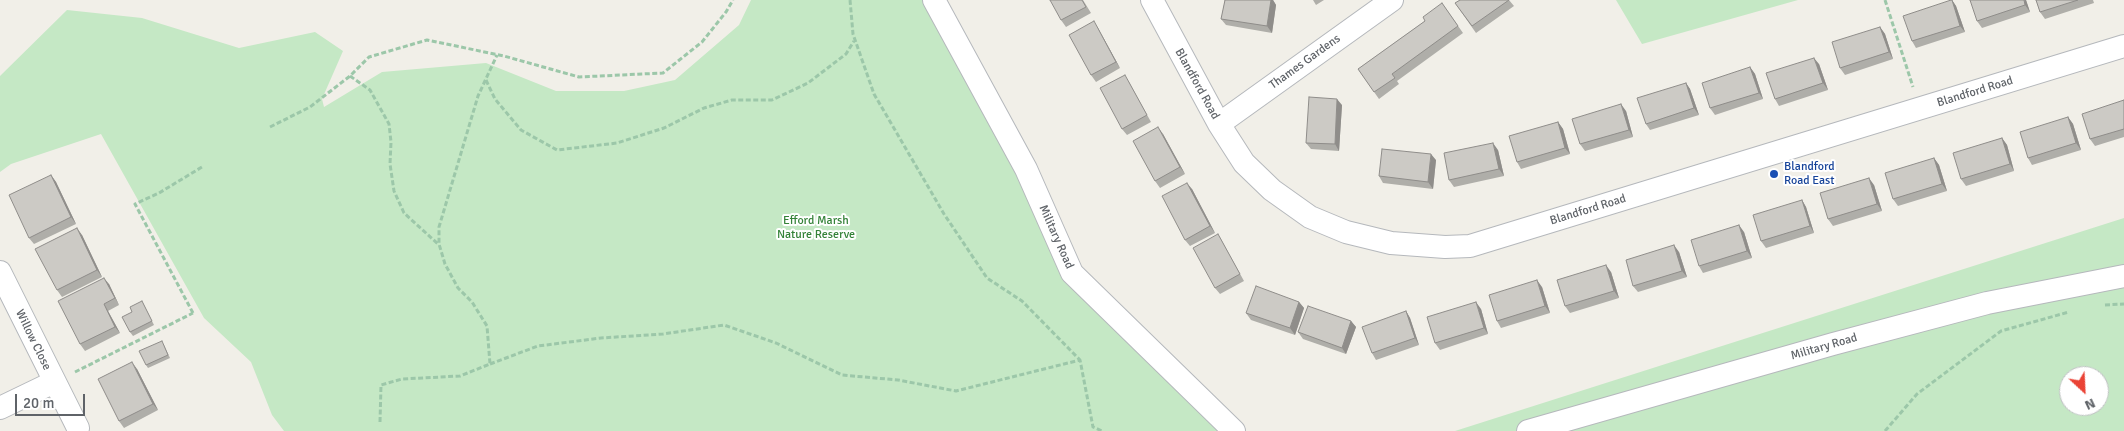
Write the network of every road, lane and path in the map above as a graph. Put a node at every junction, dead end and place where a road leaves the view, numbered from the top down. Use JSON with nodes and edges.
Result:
{"nodes":[{"id":1,"x":733,"y":0,"type":"edge"},
{"id":2,"x":850,"y":0,"type":"edge"},
{"id":3,"x":934,"y":0,"type":"edge"},
{"id":4,"x":1152,"y":0,"type":"edge"},
{"id":5,"x":1392,"y":0,"type":"edge"},
{"id":6,"x":1885,"y":0,"type":"edge"},
{"id":7,"x":855,"y":40,"type":"junction"},
{"id":8,"x":2124,"y":46,"type":"edge"},
{"id":9,"x":497,"y":55,"type":"junction"},
{"id":10,"x":350,"y":76,"type":"junction"},
{"id":11,"x":486,"y":80,"type":"junction"},
{"id":12,"x":1920,"y":109,"type":"junction"},
{"id":13,"x":1219,"y":124,"type":"junction"},
{"id":14,"x":270,"y":127,"type":"dead end"},
{"id":15,"x":202,"y":167,"type":"dead end"},
{"id":16,"x":438,"y":244,"type":"junction"},
{"id":17,"x":0,"y":272,"type":"edge"},
{"id":18,"x":2124,"y":276,"type":"edge"},
{"id":19,"x":2124,"y":304,"type":"edge"},
{"id":20,"x":2101,"y":305,"type":"dead end"},
{"id":21,"x":2073,"y":311,"type":"dead end"},
{"id":22,"x":1080,"y":360,"type":"junction"},
{"id":23,"x":490,"y":364,"type":"junction"},
{"id":24,"x":54,"y":382,"type":"junction"},
{"id":25,"x":0,"y":408,"type":"edge"},
{"id":26,"x":380,"y":422,"type":"dead end"},
{"id":27,"x":78,"y":428,"type":"dead end"},
{"id":28,"x":1102,"y":431,"type":"edge"},
{"id":29,"x":1234,"y":431,"type":"edge"},
{"id":30,"x":1528,"y":431,"type":"edge"},
{"id":31,"x":1885,"y":431,"type":"edge"}],
"edges":[{"from":1,"to":9,"type":"path"},
{"from":2,"to":7,"type":"path"},
{"from":3,"to":29,"type":"street","name":"Military Road"},
{"from":4,"to":13,"type":"street","name":"Blandford Road"},
{"from":5,"to":13,"type":"street","name":"Thames Gardens"},
{"from":6,"to":12,"type":"path"},
{"from":7,"to":11,"type":"path"},
{"from":7,"to":22,"type":"path"},
{"from":8,"to":12,"type":"street","name":"Blandford Road"},
{"from":9,"to":10,"type":"path"},
{"from":9,"to":11,"type":"path"},
{"from":10,"to":14,"type":"path"},
{"from":10,"to":16,"type":"path"},
{"from":11,"to":16,"type":"path"},
{"from":12,"to":13,"type":"street","name":"Blandford Road"},
{"from":15,"to":24,"type":"path"},
{"from":16,"to":23,"type":"path"},
{"from":17,"to":24,"type":"street","name":"Willow Close"},
{"from":18,"to":30,"type":"street","name":"Military Road"},
{"from":19,"to":20,"type":"path"},
{"from":21,"to":31,"type":"path"},
{"from":22,"to":23,"type":"path"},
{"from":22,"to":28,"type":"path"},
{"from":23,"to":26,"type":"path"},
{"from":24,"to":25,"type":"street","name":"Willow Close"},
{"from":24,"to":27,"type":"street","name":"Willow Close"}]}
